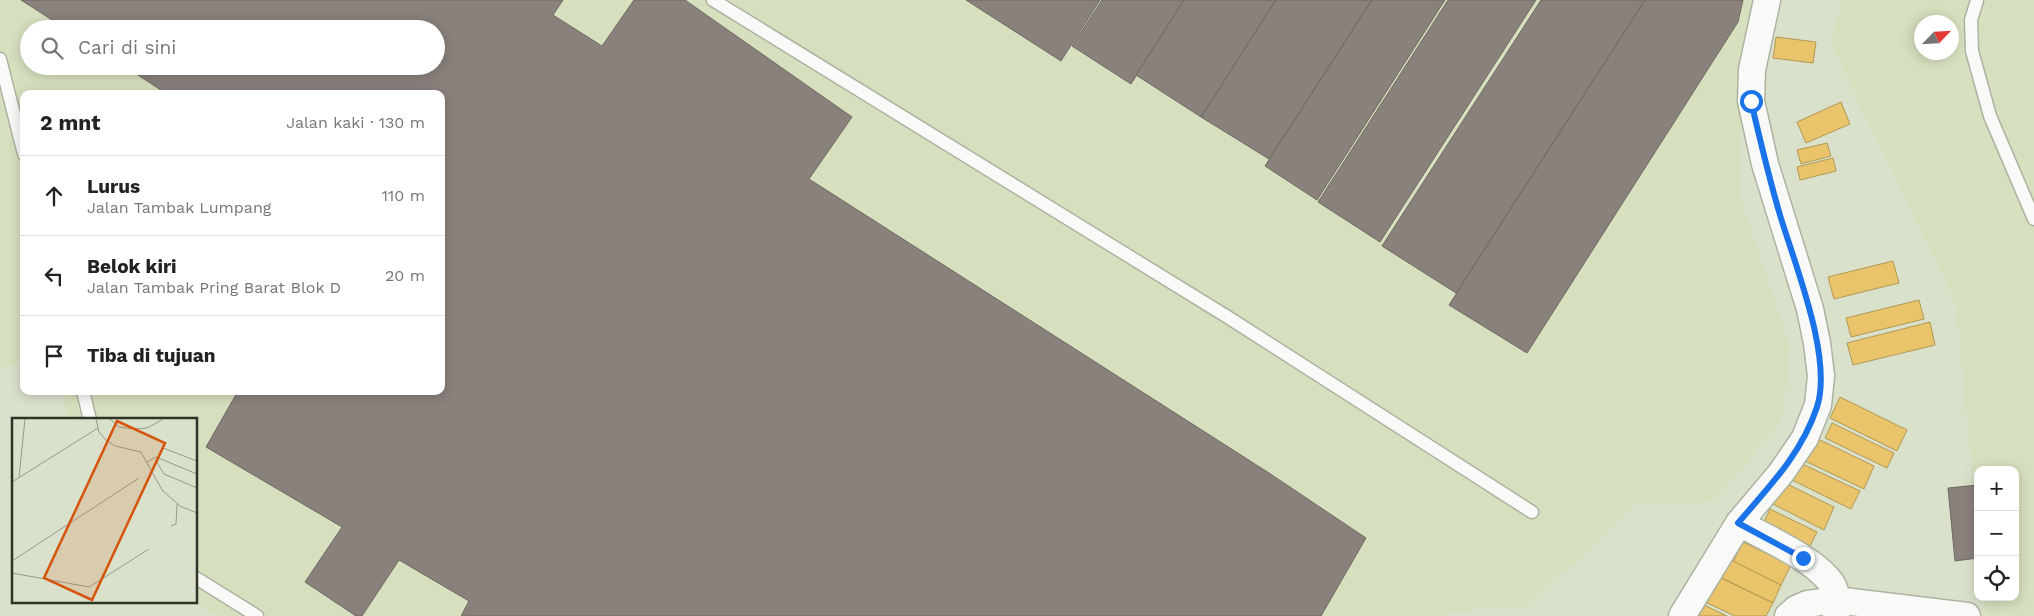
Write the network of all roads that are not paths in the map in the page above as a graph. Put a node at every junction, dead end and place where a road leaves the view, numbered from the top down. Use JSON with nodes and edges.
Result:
{"nodes":[{"id":1,"x":713,"y":0,"type":"edge"},
{"id":2,"x":1767,"y":0,"type":"edge"},
{"id":3,"x":1977,"y":0,"type":"edge"},
{"id":4,"x":0,"y":59,"type":"edge"},
{"id":5,"x":20,"y":138,"type":"edge"},
{"id":6,"x":2034,"y":219,"type":"edge"},
{"id":7,"x":84,"y":395,"type":"edge"},
{"id":8,"x":90,"y":418,"type":"edge"},
{"id":9,"x":1532,"y":512,"type":"dead end"},
{"id":10,"x":1738,"y":523,"type":"junction"},
{"id":11,"x":198,"y":579,"type":"edge"},
{"id":12,"x":1832,"y":598,"type":"edge"},
{"id":13,"x":257,"y":616,"type":"edge"},
{"id":14,"x":1682,"y":616,"type":"edge"},
{"id":15,"x":1788,"y":616,"type":"edge"},
{"id":16,"x":1967,"y":616,"type":"edge"}],
"edges":[{"from":1,"to":9,"type":"lane"},
{"from":2,"to":10,"type":"street"},
{"from":3,"to":6,"type":"lane"},
{"from":4,"to":5,"type":"lane"},
{"from":7,"to":8,"type":"lane"},
{"from":10,"to":12,"type":"street"},
{"from":10,"to":14,"type":"street"},
{"from":11,"to":13,"type":"lane"},
{"from":12,"to":15,"type":"street"},
{"from":12,"to":16,"type":"street"}]}
